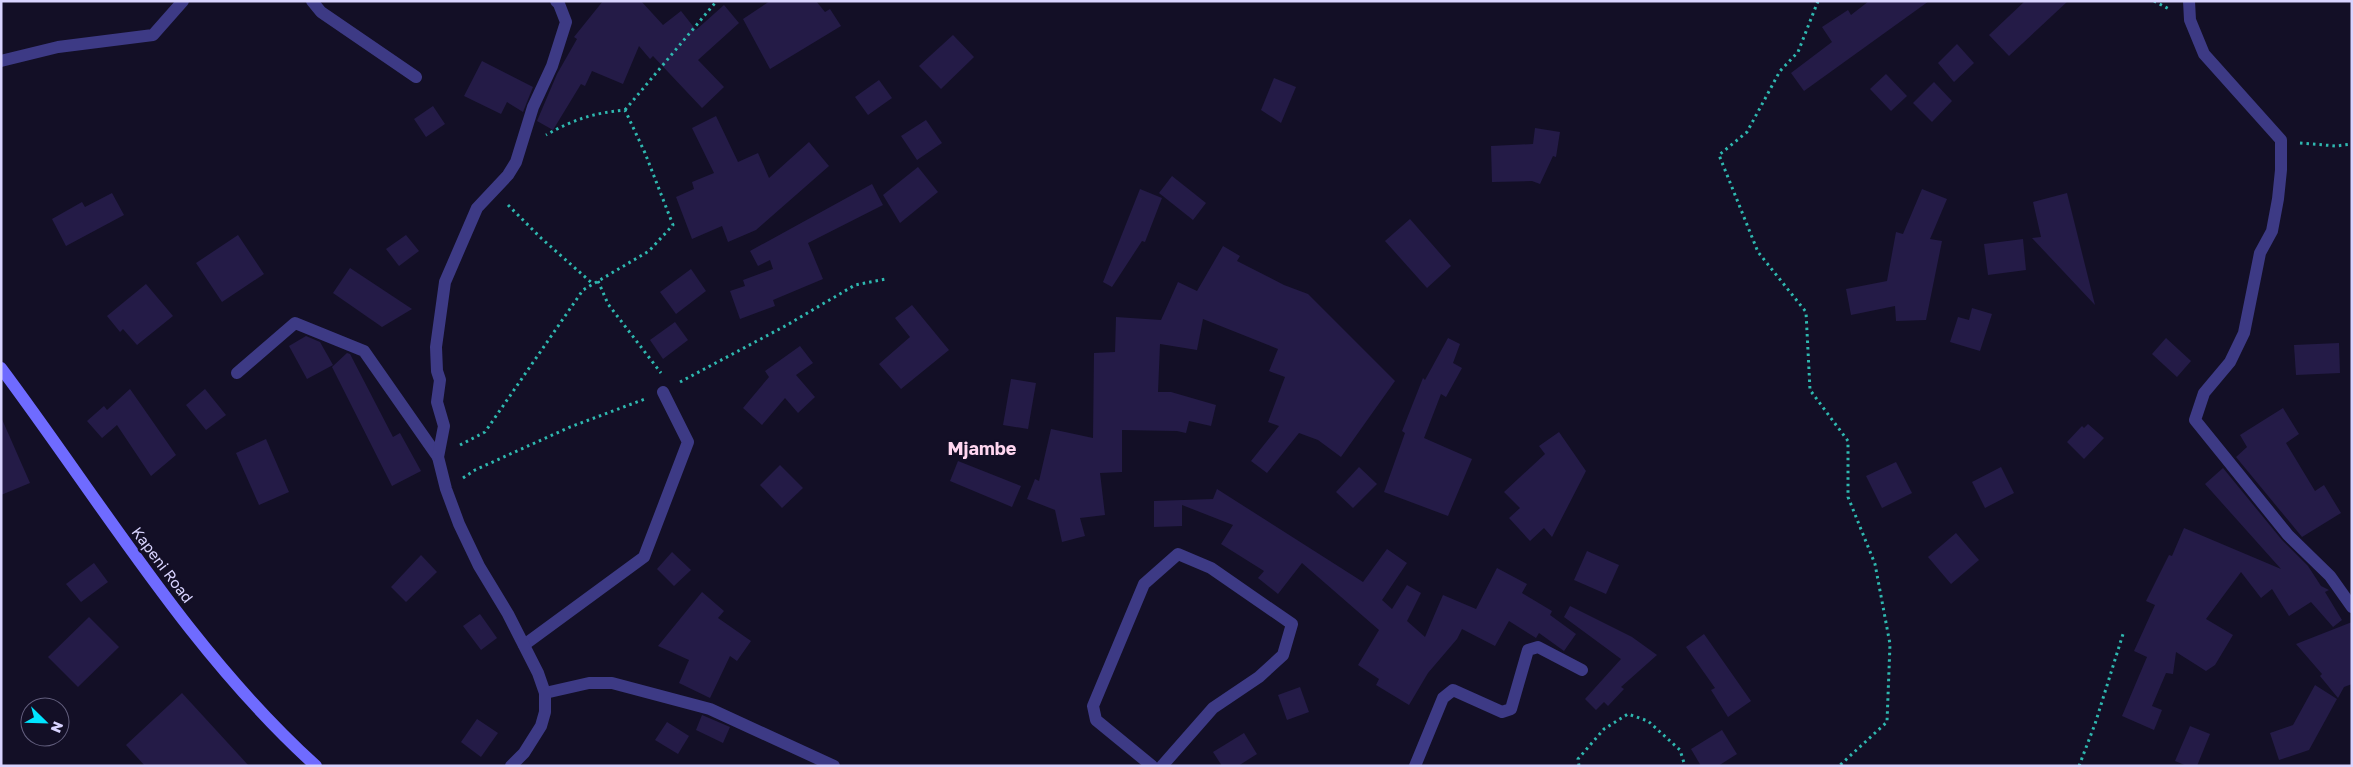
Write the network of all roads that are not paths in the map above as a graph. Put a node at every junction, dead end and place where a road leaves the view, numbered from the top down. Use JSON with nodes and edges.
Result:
{"nodes":[{"id":1,"x":183,"y":1,"type":"edge"},
{"id":2,"x":312,"y":1,"type":"edge"},
{"id":3,"x":556,"y":1,"type":"edge"},
{"id":4,"x":2189,"y":1,"type":"edge"},
{"id":5,"x":1,"y":61,"type":"edge"},
{"id":6,"x":416,"y":77,"type":"dead end"},
{"id":7,"x":1,"y":368,"type":"edge"},
{"id":8,"x":237,"y":373,"type":"dead end"},
{"id":9,"x":667,"y":389,"type":"road end"},
{"id":10,"x":438,"y":457,"type":"junction"},
{"id":11,"x":2352,"y":607,"type":"edge"},
{"id":12,"x":524,"y":645,"type":"junction"},
{"id":13,"x":1582,"y":670,"type":"dead end"},
{"id":14,"x":545,"y":693,"type":"junction"},
{"id":15,"x":316,"y":766,"type":"edge"},
{"id":16,"x":511,"y":766,"type":"edge"},
{"id":17,"x":834,"y":766,"type":"edge"},
{"id":18,"x":1152,"y":766,"type":"edge"},
{"id":19,"x":1162,"y":766,"type":"edge"},
{"id":20,"x":1415,"y":766,"type":"edge"}],
"edges":[{"from":1,"to":5,"type":"street"},
{"from":2,"to":6,"type":"street"},
{"from":3,"to":10,"type":"street"},
{"from":4,"to":11,"type":"street"},
{"from":7,"to":15,"type":"main road","name":"Kapeni Road"},
{"from":8,"to":10,"type":"street"},
{"from":9,"to":12,"type":"street"},
{"from":10,"to":12,"type":"street"},
{"from":12,"to":14,"type":"street"},
{"from":13,"to":20,"type":"street"},
{"from":14,"to":16,"type":"street"},
{"from":14,"to":17,"type":"street"},
{"from":18,"to":19,"type":"street"}]}
